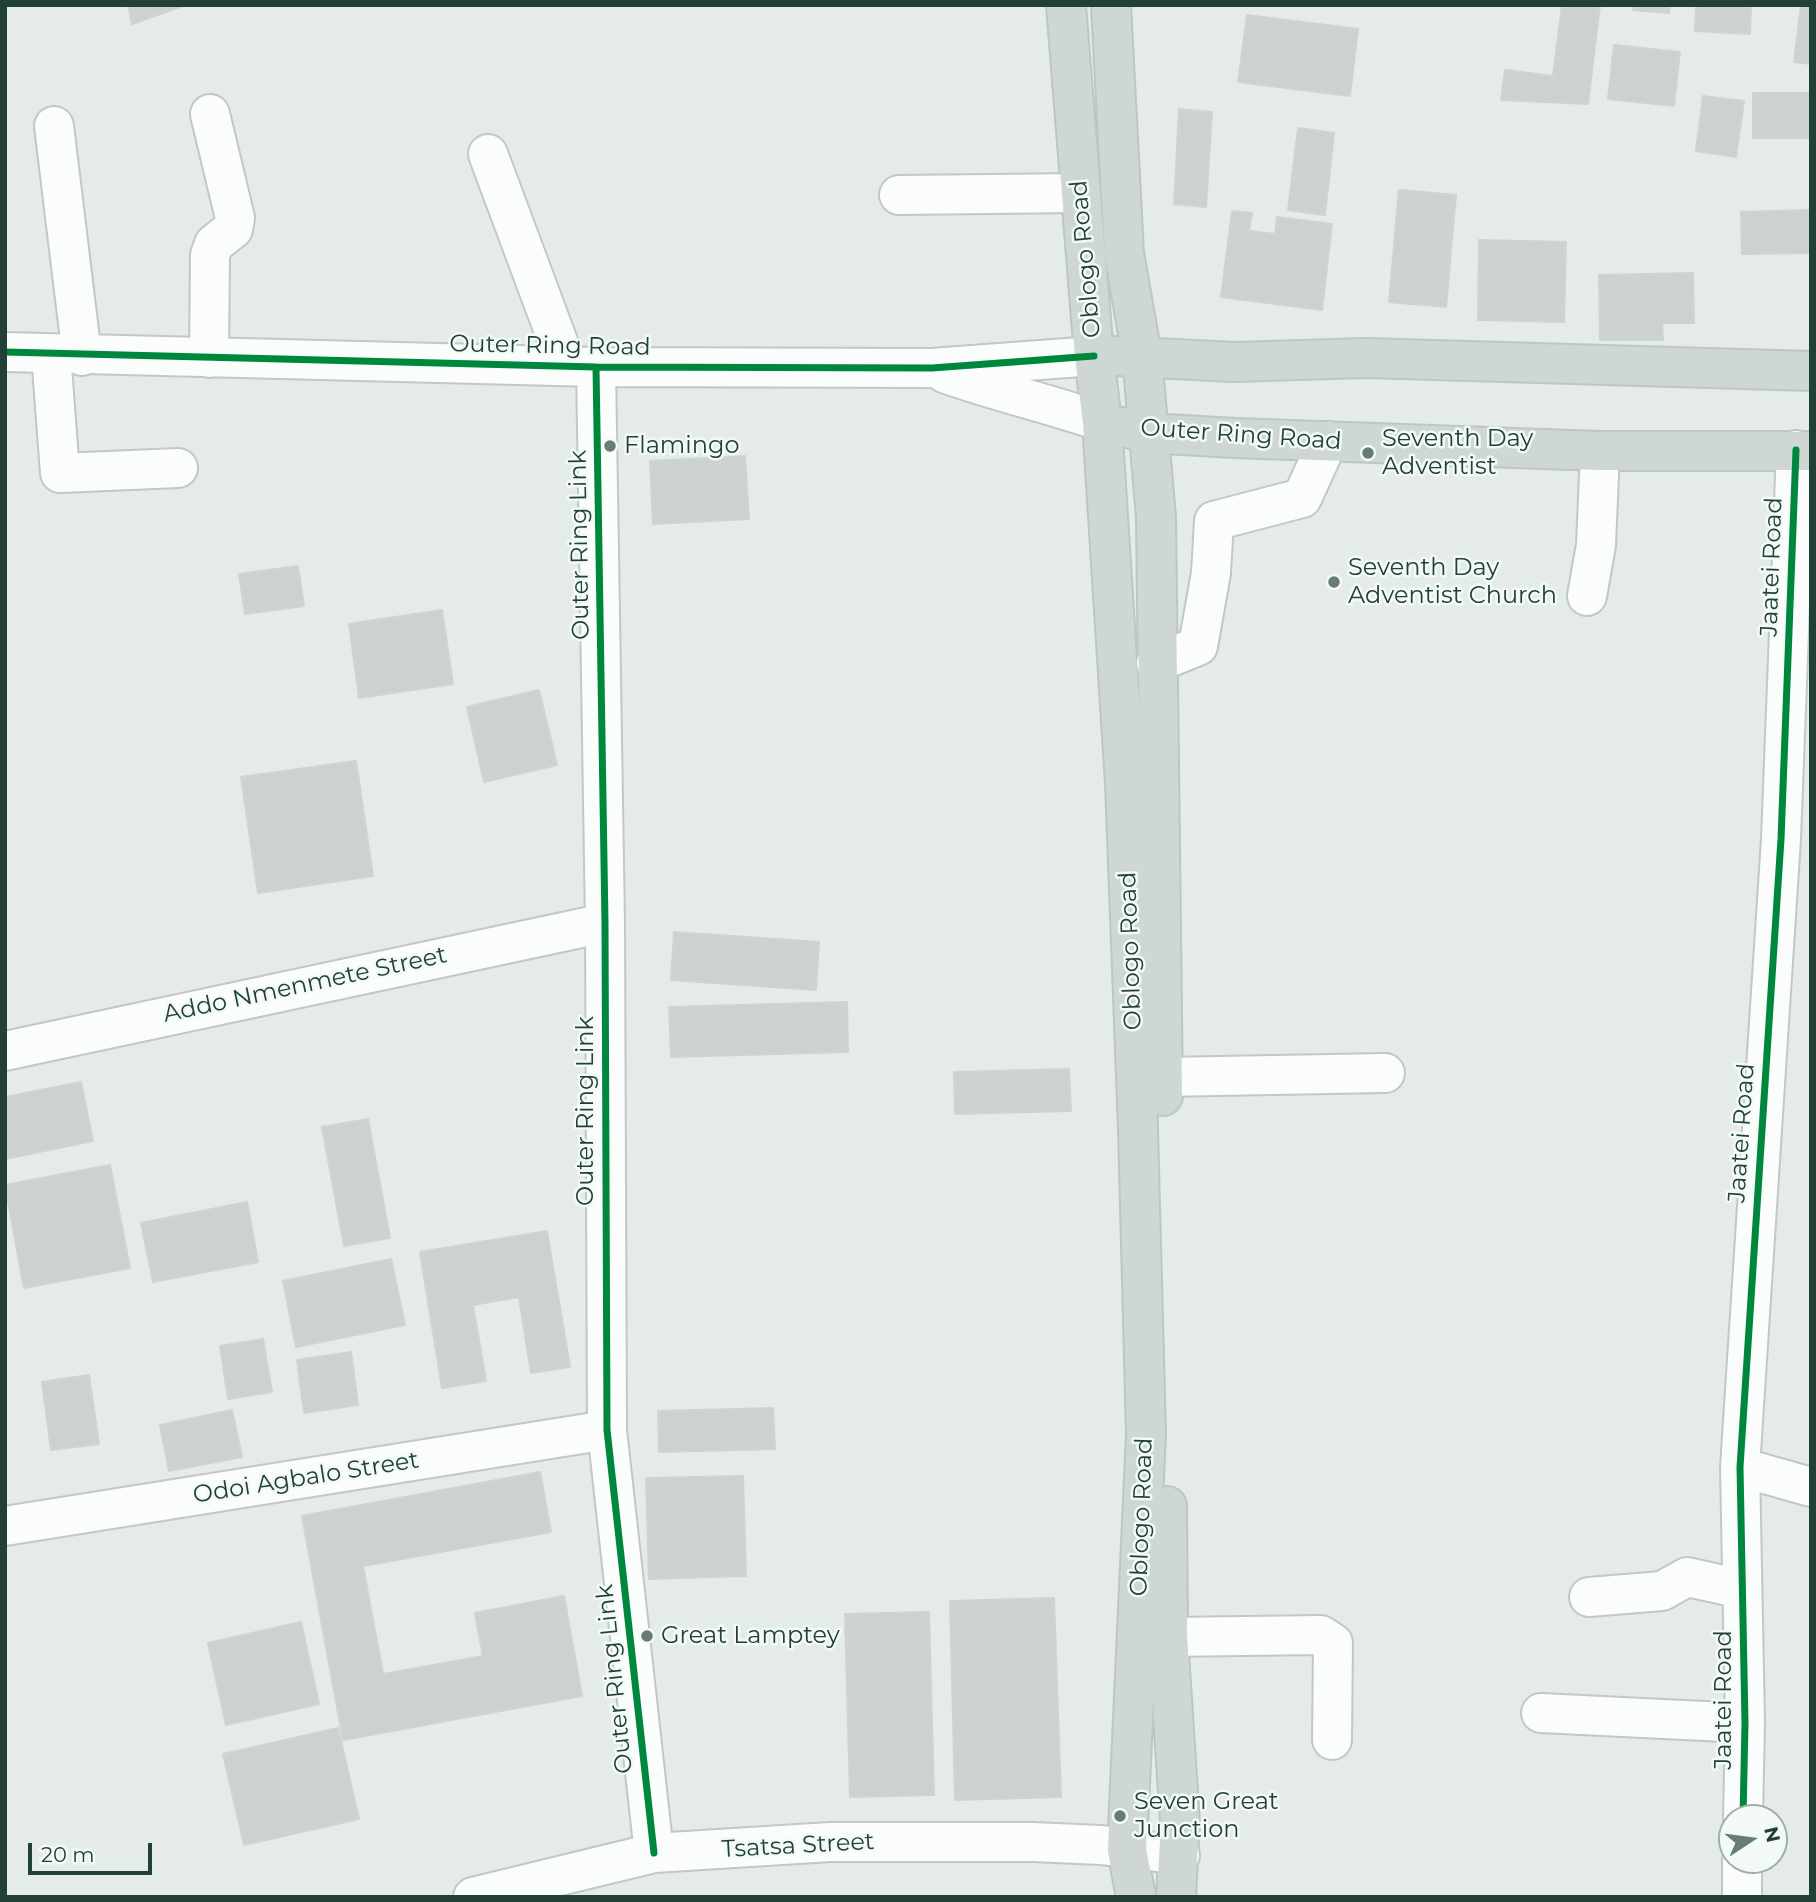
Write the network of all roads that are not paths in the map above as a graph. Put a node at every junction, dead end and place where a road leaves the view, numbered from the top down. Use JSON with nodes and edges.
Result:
{"nodes":[{"id":1,"x":1066,"y":5,"type":"edge"},
{"id":2,"x":1111,"y":5,"type":"edge"},
{"id":3,"x":209,"y":114,"type":"dead end"},
{"id":4,"x":54,"y":125,"type":"dead end"},
{"id":5,"x":488,"y":154,"type":"dead end"},
{"id":6,"x":1080,"y":193,"type":"junction"},
{"id":7,"x":900,"y":195,"type":"dead end"},
{"id":8,"x":5,"y":352,"type":"edge"},
{"id":9,"x":67,"y":355,"type":"junction"},
{"id":10,"x":1094,"y":356,"type":"junction"},
{"id":11,"x":1142,"y":356,"type":"junction"},
{"id":12,"x":209,"y":358,"type":"junction"},
{"id":13,"x":581,"y":366,"type":"junction"},
{"id":14,"x":932,"y":368,"type":"junction"},
{"id":15,"x":1811,"y":371,"type":"edge"},
{"id":16,"x":1102,"y":422,"type":"junction"},
{"id":17,"x":1148,"y":433,"type":"junction"},
{"id":18,"x":1328,"y":441,"type":"junction"},
{"id":19,"x":1600,"y":451,"type":"junction"},
{"id":20,"x":1803,"y":451,"type":"edge"},
{"id":21,"x":178,"y":468,"type":"dead end"},
{"id":22,"x":1587,"y":596,"type":"dead end"},
{"id":23,"x":1156,"y":663,"type":"junction"},
{"id":24,"x":605,"y":923,"type":"junction"},
{"id":25,"x":5,"y":1051,"type":"edge"},
{"id":26,"x":1385,"y":1073,"type":"dead end"},
{"id":27,"x":1162,"y":1077,"type":"junction"},
{"id":28,"x":607,"y":1430,"type":"junction"},
{"id":29,"x":1740,"y":1467,"type":"junction"},
{"id":30,"x":1811,"y":1487,"type":"edge"},
{"id":31,"x":5,"y":1526,"type":"edge"},
{"id":32,"x":1742,"y":1588,"type":"junction"},
{"id":33,"x":1589,"y":1597,"type":"dead end"},
{"id":34,"x":1168,"y":1637,"type":"junction"},
{"id":35,"x":1541,"y":1713,"type":"dead end"},
{"id":36,"x":1745,"y":1723,"type":"junction"},
{"id":37,"x":1332,"y":1740,"type":"dead end"},
{"id":38,"x":1743,"y":1804,"type":"edge"},
{"id":39,"x":1127,"y":1850,"type":"junction"},
{"id":40,"x":654,"y":1853,"type":"junction"},
{"id":41,"x":1180,"y":1855,"type":"junction"},
{"id":42,"x":1742,"y":1874,"type":"edge"},
{"id":43,"x":473,"y":1897,"type":"edge"},
{"id":44,"x":1136,"y":1897,"type":"edge"},
{"id":45,"x":1176,"y":1897,"type":"edge"},
{"id":46,"x":1742,"y":1897,"type":"edge"}],
"edges":[{"from":1,"to":6,"type":"main road","name":"Oblogo Road"},
{"from":2,"to":11,"type":"main road","name":"Oblogo Road"},
{"from":3,"to":12,"type":"street"},
{"from":4,"to":9,"type":"street"},
{"from":5,"to":13,"type":"street","name":"Outer Ring Link"},
{"from":6,"to":7,"type":"street"},
{"from":6,"to":10,"type":"main road","name":"Oblogo Road"},
{"from":8,"to":9,"type":"street","name":"Outer Ring Road"},
{"from":9,"to":12,"type":"street","name":"Outer Ring Road"},
{"from":9,"to":21,"type":"street"},
{"from":10,"to":11,"type":"main road","name":"Outer Ring Road"},
{"from":10,"to":14,"type":"street","name":"Outer Ring Road"},
{"from":10,"to":16,"type":"main road","name":"Oblogo Road"},
{"from":11,"to":15,"type":"main road","name":"Outer Ring Road"},
{"from":11,"to":17,"type":"main road","name":"Oblogo Road"},
{"from":12,"to":13,"type":"street","name":"Outer Ring Road"},
{"from":13,"to":14,"type":"street","name":"Outer Ring Road"},
{"from":13,"to":24,"type":"street","name":"Outer Ring Link"},
{"from":14,"to":16,"type":"street","name":"Outer Ring Road"},
{"from":16,"to":17,"type":"main road","name":"Outer Ring Road"},
{"from":16,"to":39,"type":"main road","name":"Oblogo Road"},
{"from":17,"to":18,"type":"main road","name":"Outer Ring Road"},
{"from":17,"to":23,"type":"main road","name":"Oblogo Road"},
{"from":18,"to":19,"type":"main road","name":"Outer Ring Road"},
{"from":18,"to":23,"type":"street"},
{"from":19,"to":20,"type":"main road","name":"Outer Ring Road"},
{"from":19,"to":22,"type":"street"},
{"from":20,"to":29,"type":"street","name":"Jaatei Road"},
{"from":23,"to":27,"type":"main road","name":"Oblogo Road"},
{"from":24,"to":25,"type":"street","name":"Addo Nmenmete Street"},
{"from":24,"to":28,"type":"street","name":"Outer Ring Link"},
{"from":26,"to":27,"type":"street"},
{"from":27,"to":34,"type":"main road","name":"Oblogo Road"},
{"from":28,"to":31,"type":"street","name":"Odoi Agbalo Street"},
{"from":28,"to":40,"type":"street","name":"Outer Ring Link"},
{"from":29,"to":30,"type":"street"},
{"from":29,"to":32,"type":"street","name":"Jaatei Road"},
{"from":32,"to":33,"type":"street"},
{"from":32,"to":36,"type":"street","name":"Jaatei Road"},
{"from":34,"to":37,"type":"street"},
{"from":34,"to":41,"type":"main road","name":"Oblogo Road"},
{"from":35,"to":36,"type":"street"},
{"from":36,"to":38,"type":"street","name":"Jaatei Road"},
{"from":39,"to":40,"type":"street","name":"Tsatsa Street"},
{"from":39,"to":41,"type":"street","name":"Tsatsa Street"},
{"from":39,"to":44,"type":"main road","name":"Oblogo Road"},
{"from":40,"to":43,"type":"street","name":"Tsatsa Street"},
{"from":41,"to":45,"type":"main road","name":"Oblogo Road"},
{"from":42,"to":46,"type":"street"}]}
